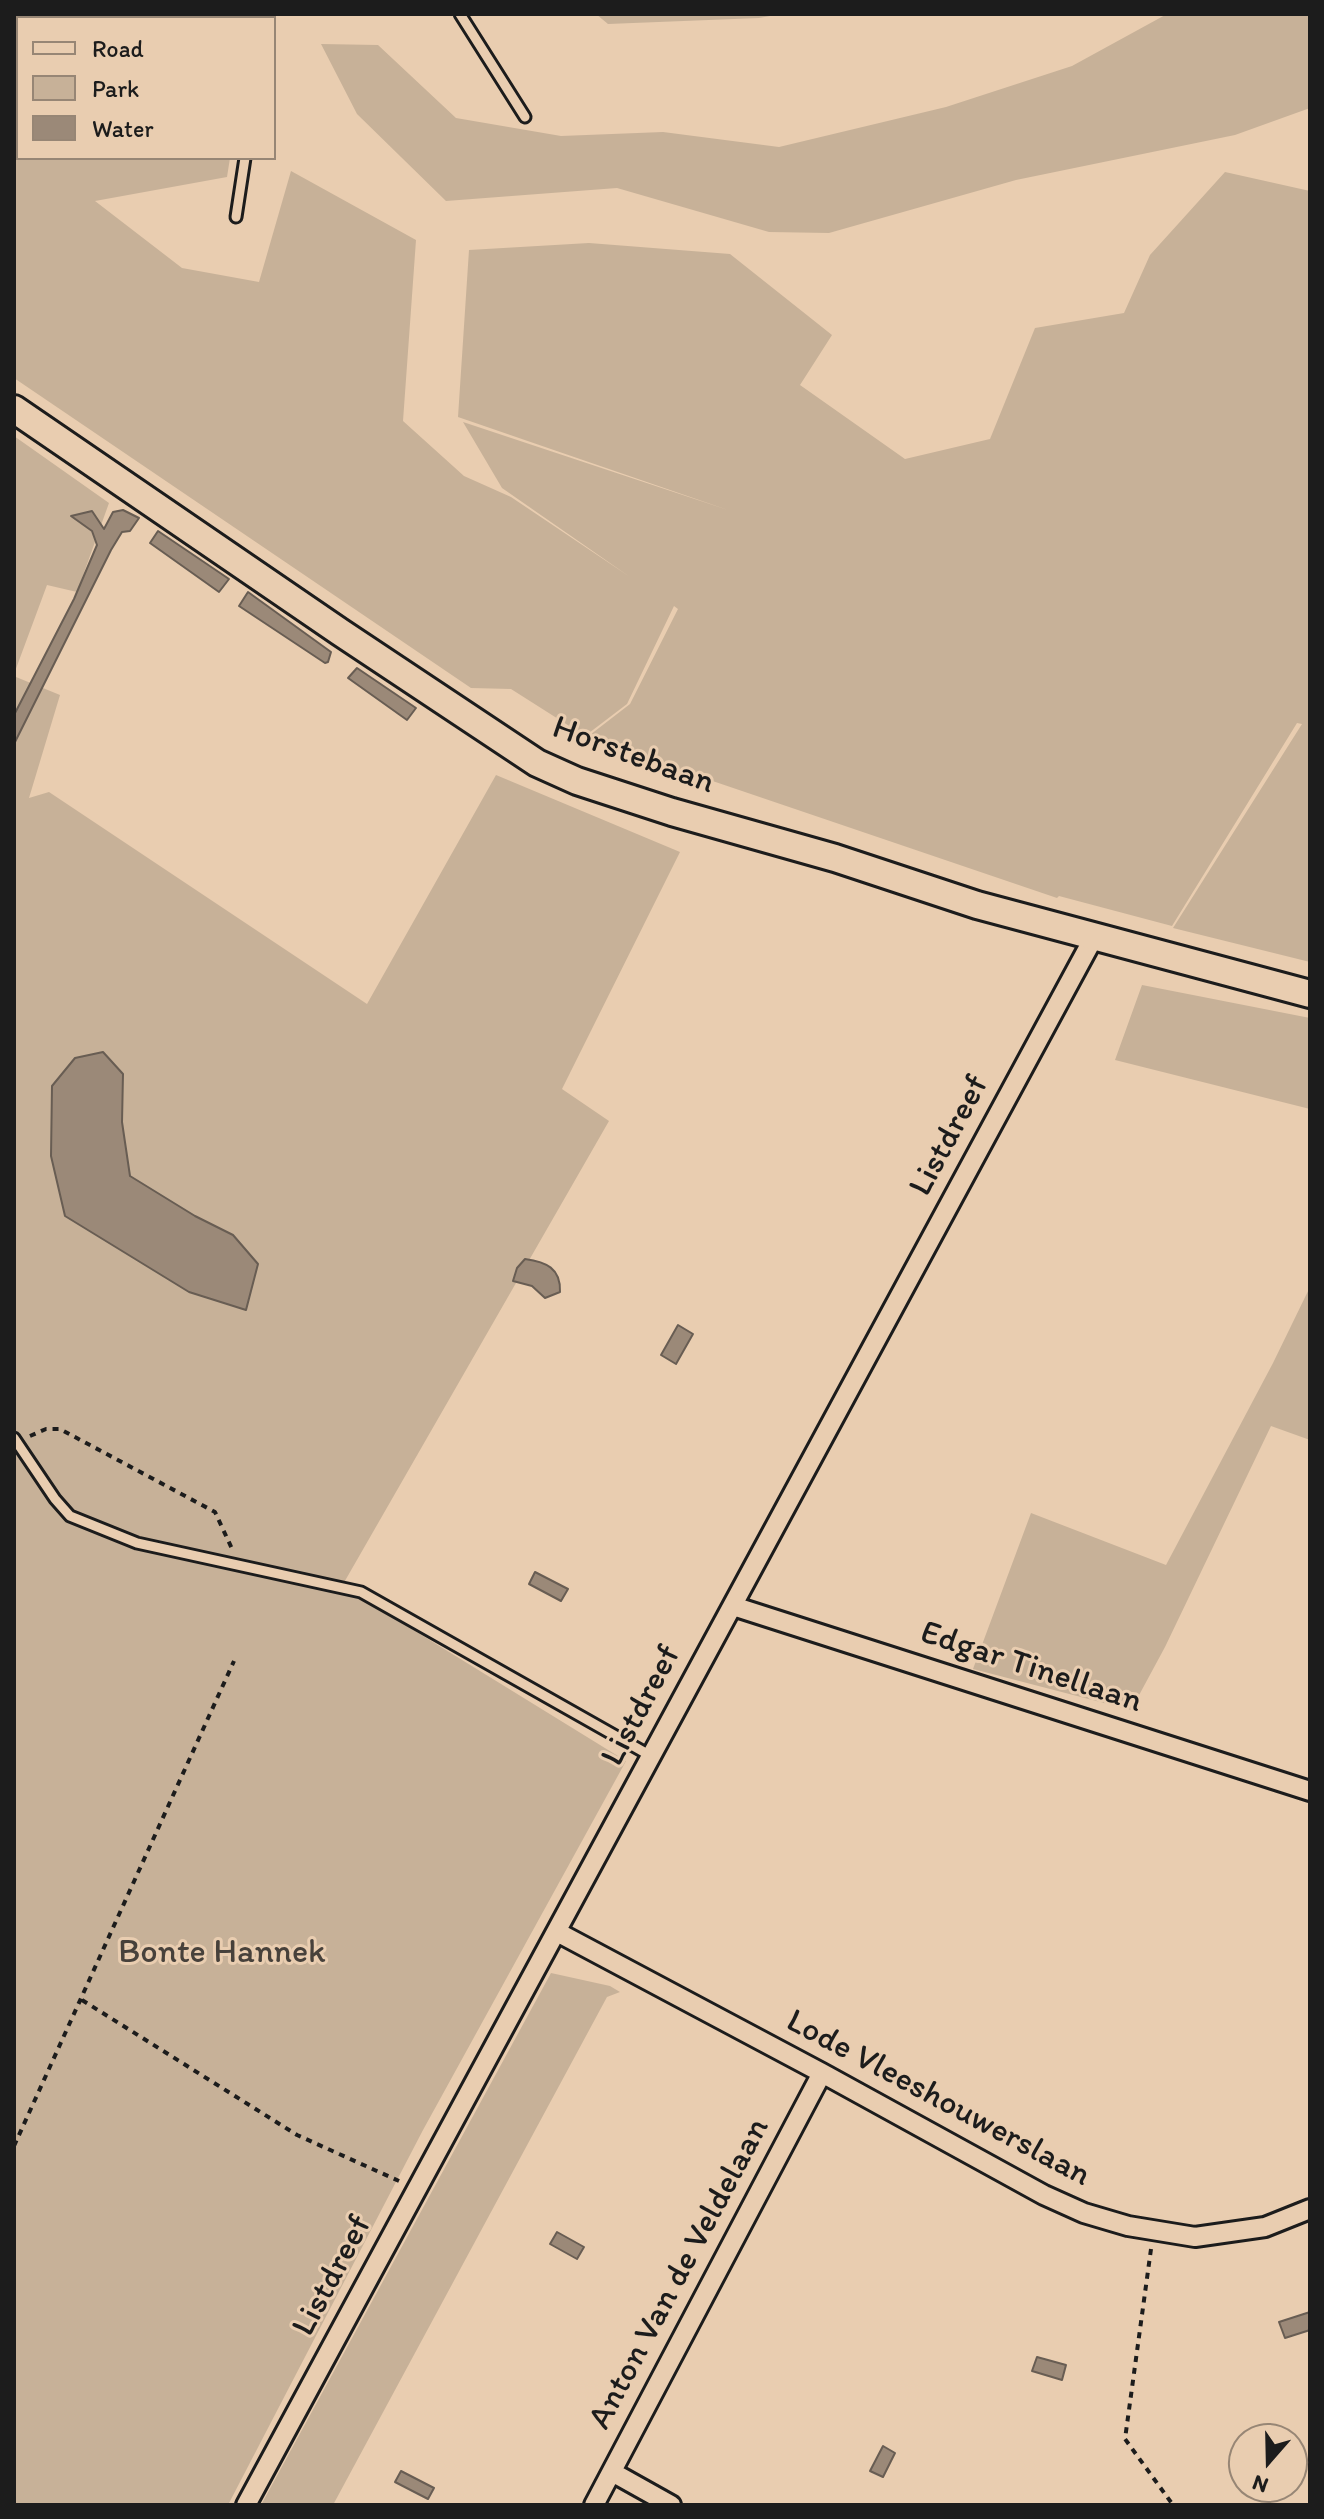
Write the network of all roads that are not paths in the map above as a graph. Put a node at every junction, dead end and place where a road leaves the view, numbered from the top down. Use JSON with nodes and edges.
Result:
{"nodes":[{"id":1,"x":460,"y":14,"type":"edge"},
{"id":2,"x":525,"y":117,"type":"dead end"},
{"id":3,"x":245,"y":160,"type":"edge"},
{"id":4,"x":236,"y":217,"type":"dead end"},
{"id":5,"x":14,"y":409,"type":"edge"},
{"id":6,"x":1094,"y":937,"type":"junction"},
{"id":7,"x":1310,"y":994,"type":"edge"},
{"id":8,"x":16,"y":1440,"type":"edge"},
{"id":9,"x":733,"y":1606,"type":"junction"},
{"id":10,"x":651,"y":1756,"type":"junction"},
{"id":11,"x":1310,"y":1791,"type":"edge"},
{"id":12,"x":557,"y":1932,"type":"junction"},
{"id":13,"x":822,"y":2073,"type":"junction"},
{"id":14,"x":1310,"y":2209,"type":"edge"},
{"id":15,"x":612,"y":2472,"type":"junction"},
{"id":16,"x":246,"y":2505,"type":"edge"},
{"id":17,"x":594,"y":2505,"type":"edge"},
{"id":18,"x":671,"y":2505,"type":"edge"}],
"edges":[{"from":1,"to":2,"type":"lane"},
{"from":3,"to":4,"type":"lane"},
{"from":5,"to":6,"type":"street","name":"Horstebaan"},
{"from":6,"to":7,"type":"street","name":"Horstebaan"},
{"from":6,"to":9,"type":"street","name":"Listdreef"},
{"from":8,"to":10,"type":"lane"},
{"from":9,"to":10,"type":"street","name":"Listdreef"},
{"from":9,"to":11,"type":"street","name":"Edgar Tinellaan"},
{"from":10,"to":12,"type":"street","name":"Listdreef"},
{"from":12,"to":13,"type":"street","name":"Lode Vleeshouwerslaan"},
{"from":12,"to":16,"type":"street","name":"Listdreef"},
{"from":13,"to":14,"type":"street","name":"Lode Vleeshouwerslaan"},
{"from":13,"to":15,"type":"street","name":"Anton Van de Veldelaan"},
{"from":15,"to":17,"type":"street","name":"Anton Van de Veldelaan"},
{"from":15,"to":18,"type":"street"}]}
